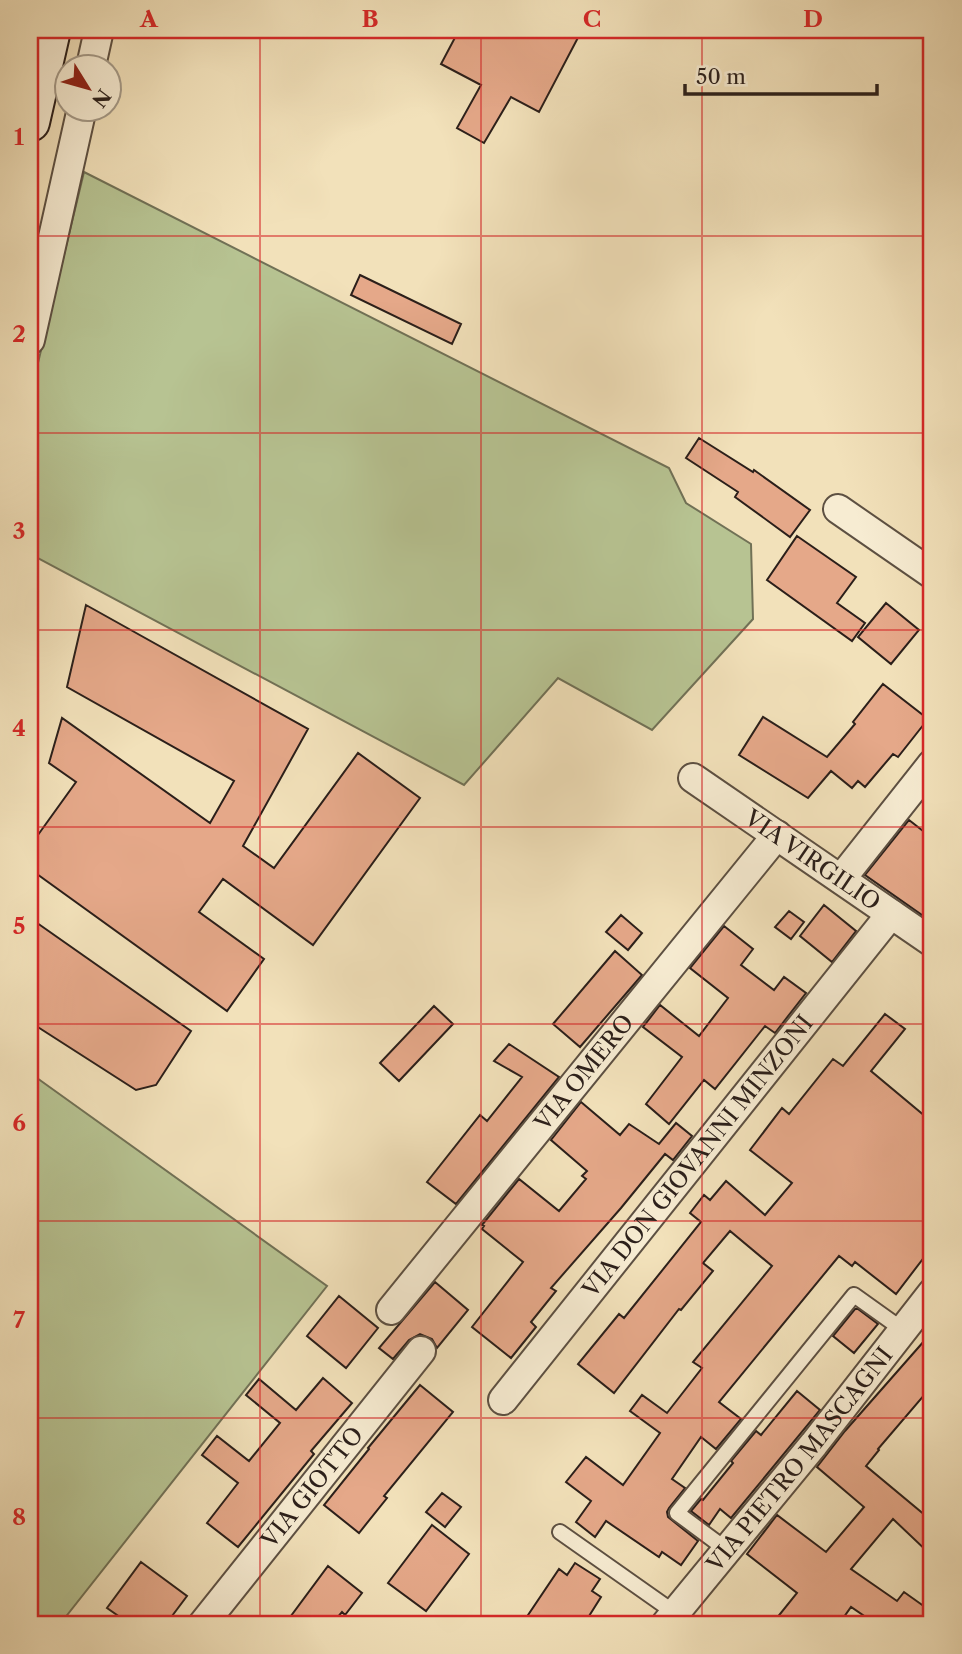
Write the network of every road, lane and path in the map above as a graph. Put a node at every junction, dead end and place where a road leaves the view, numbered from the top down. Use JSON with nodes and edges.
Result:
{"nodes":[{"id":1,"x":51,"y":30,"type":"edge"},
{"id":2,"x":99,"y":30,"type":"edge"},
{"id":3,"x":94,"y":52,"type":"edge"},
{"id":4,"x":30,"y":122,"type":"edge"},
{"id":5,"x":79,"y":122,"type":"edge"},
{"id":6,"x":30,"y":340,"type":"edge"},
{"id":7,"x":838,"y":509,"type":"dead end"},
{"id":8,"x":932,"y":574,"type":"edge"},
{"id":9,"x":932,"y":764,"type":"edge"},
{"id":10,"x":693,"y":778,"type":"dead end"},
{"id":11,"x":777,"y":835,"type":"junction"},
{"id":12,"x":841,"y":879,"type":"junction"},
{"id":13,"x":891,"y":914,"type":"junction"},
{"id":14,"x":932,"y":942,"type":"edge"},
{"id":15,"x":932,"y":1293,"type":"edge"},
{"id":16,"x":391,"y":1310,"type":"dead end"},
{"id":17,"x":903,"y":1329,"type":"junction"},
{"id":18,"x":421,"y":1350,"type":"dead end"},
{"id":19,"x":503,"y":1400,"type":"dead end"},
{"id":20,"x":560,"y":1532,"type":"dead end"},
{"id":21,"x":727,"y":1549,"type":"junction"},
{"id":22,"x":670,"y":1619,"type":"edge"},
{"id":23,"x":203,"y":1624,"type":"edge"}],
"edges":[{"from":1,"to":4,"type":"main road"},
{"from":2,"to":3,"type":"street"},
{"from":5,"to":6,"type":"street"},
{"from":7,"to":8,"type":"street"},
{"from":9,"to":12,"type":"street"},
{"from":10,"to":11,"type":"street","name":"VIA VIRGILIO"},
{"from":11,"to":12,"type":"street","name":"VIA VIRGILIO"},
{"from":11,"to":16,"type":"street","name":"VIA OMERO"},
{"from":12,"to":13,"type":"street","name":"VIA VIRGILIO"},
{"from":13,"to":14,"type":"street","name":"VIA VIRGILIO"},
{"from":13,"to":19,"type":"street","name":"VIA DON GIOVANNI MINZONI"},
{"from":15,"to":17,"type":"street","name":"VIA PIETRO MASCAGNI"},
{"from":17,"to":21,"type":"street","name":"VIA PIETRO MASCAGNI"},
{"from":17,"to":21,"type":"lane"},
{"from":18,"to":23,"type":"street","name":"VIA GIOTTO"},
{"from":20,"to":22,"type":"lane"},
{"from":21,"to":22,"type":"street","name":"VIA PIETRO MASCAGNI"}]}
